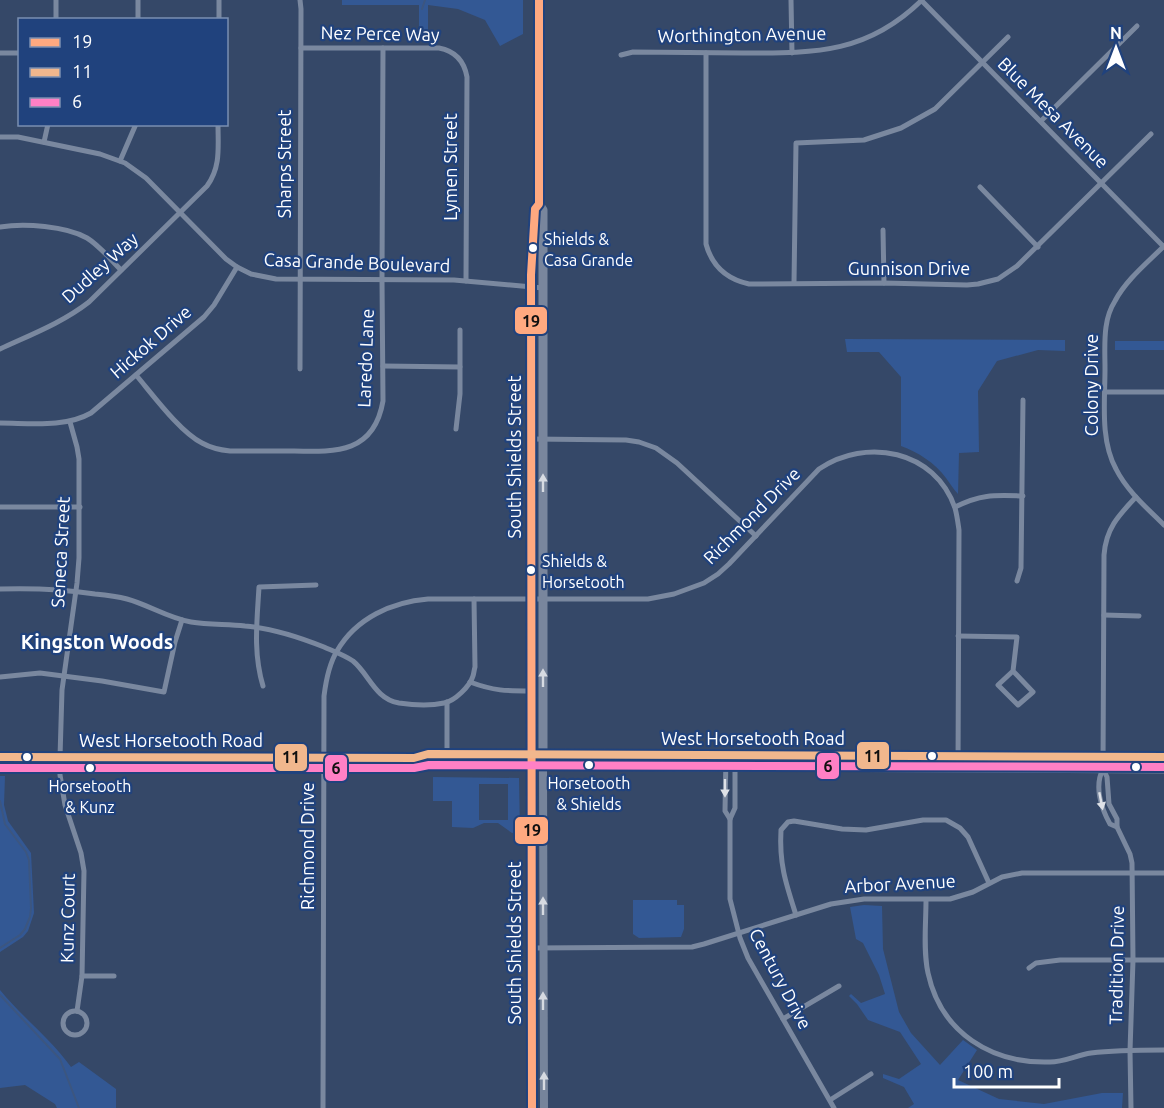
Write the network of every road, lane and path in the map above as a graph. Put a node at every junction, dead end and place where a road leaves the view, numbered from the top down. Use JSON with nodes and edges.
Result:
{"nodes":[{"id":1,"x":56,"y":0,"type":"edge"},
{"id":2,"x":138,"y":0,"type":"edge"},
{"id":3,"x":219,"y":0,"type":"edge"},
{"id":4,"x":300,"y":0,"type":"edge"},
{"id":5,"x":539,"y":0,"type":"edge"},
{"id":6,"x":791,"y":0,"type":"edge"},
{"id":7,"x":922,"y":0,"type":"edge"},
{"id":8,"x":56,"y":18,"type":"edge"},
{"id":9,"x":138,"y":18,"type":"edge"},
{"id":10,"x":219,"y":18,"type":"edge"},
{"id":11,"x":1137,"y":26,"type":"dead end"},
{"id":12,"x":1008,"y":36,"type":"dead end"},
{"id":13,"x":301,"y":48,"type":"junction"},
{"id":14,"x":383,"y":48,"type":"junction"},
{"id":15,"x":0,"y":53,"type":"edge"},
{"id":16,"x":18,"y":53,"type":"edge"},
{"id":17,"x":706,"y":53,"type":"junction"},
{"id":18,"x":792,"y":53,"type":"junction"},
{"id":19,"x":621,"y":55,"type":"dead end"},
{"id":20,"x":457,"y":56,"type":"joint"},
{"id":21,"x":983,"y":63,"type":"junction"},
{"id":22,"x":1041,"y":121,"type":"junction"},
{"id":23,"x":48,"y":126,"type":"edge"},
{"id":24,"x":136,"y":126,"type":"edge"},
{"id":25,"x":218,"y":126,"type":"edge"},
{"id":26,"x":1151,"y":134,"type":"dead end"},
{"id":27,"x":0,"y":137,"type":"edge"},
{"id":28,"x":44,"y":142,"type":"junction"},
{"id":29,"x":120,"y":161,"type":"junction"},
{"id":30,"x":1102,"y":184,"type":"junction"},
{"id":31,"x":980,"y":187,"type":"dead end"},
{"id":32,"x":539,"y":204,"type":"junction"},
{"id":33,"x":180,"y":213,"type":"junction"},
{"id":34,"x":0,"y":227,"type":"edge"},
{"id":35,"x":883,"y":230,"type":"dead end"},
{"id":36,"x":1038,"y":247,"type":"junction"},
{"id":37,"x":1164,"y":247,"type":"edge"},
{"id":38,"x":237,"y":267,"type":"junction"},
{"id":39,"x":720,"y":269,"type":"junction"},
{"id":40,"x":121,"y":270,"type":"junction"},
{"id":41,"x":713,"y":275,"type":"dead end"},
{"id":42,"x":300,"y":280,"type":"junction"},
{"id":43,"x":382,"y":280,"type":"junction"},
{"id":44,"x":466,"y":281,"type":"junction"},
{"id":45,"x":794,"y":283,"type":"junction"},
{"id":46,"x":884,"y":283,"type":"junction"},
{"id":47,"x":531,"y":288,"type":"junction"},
{"id":48,"x":543,"y":288,"type":"junction"},
{"id":49,"x":460,"y":330,"type":"dead end"},
{"id":50,"x":0,"y":350,"type":"edge"},
{"id":51,"x":383,"y":366,"type":"junction"},
{"id":52,"x":460,"y":367,"type":"junction"},
{"id":53,"x":300,"y":369,"type":"dead end"},
{"id":54,"x":136,"y":375,"type":"junction"},
{"id":55,"x":1105,"y":392,"type":"junction"},
{"id":56,"x":1164,"y":392,"type":"edge"},
{"id":57,"x":1023,"y":400,"type":"dead end"},
{"id":58,"x":70,"y":422,"type":"junction"},
{"id":59,"x":0,"y":423,"type":"edge"},
{"id":60,"x":456,"y":429,"type":"dead end"},
{"id":61,"x":532,"y":439,"type":"junction"},
{"id":62,"x":543,"y":439,"type":"junction"},
{"id":63,"x":1023,"y":496,"type":"junction"},
{"id":64,"x":1136,"y":497,"type":"junction"},
{"id":65,"x":0,"y":507,"type":"edge"},
{"id":66,"x":80,"y":507,"type":"junction"},
{"id":67,"x":955,"y":507,"type":"junction"},
{"id":68,"x":1164,"y":525,"type":"edge"},
{"id":69,"x":756,"y":536,"type":"junction"},
{"id":70,"x":1017,"y":581,"type":"dead end"},
{"id":71,"x":316,"y":585,"type":"dead end"},
{"id":72,"x":0,"y":589,"type":"edge"},
{"id":73,"x":76,"y":591,"type":"junction"},
{"id":74,"x":474,"y":599,"type":"junction"},
{"id":75,"x":532,"y":599,"type":"junction"},
{"id":76,"x":543,"y":599,"type":"junction"},
{"id":77,"x":1104,"y":615,"type":"junction"},
{"id":78,"x":1139,"y":616,"type":"dead end"},
{"id":79,"x":182,"y":620,"type":"junction"},
{"id":80,"x":257,"y":628,"type":"junction"},
{"id":81,"x":958,"y":636,"type":"junction"},
{"id":82,"x":336,"y":652,"type":"junction"},
{"id":83,"x":1013,"y":671,"type":"junction"},
{"id":84,"x":64,"y":676,"type":"junction"},
{"id":85,"x":0,"y":677,"type":"edge"},
{"id":86,"x":470,"y":682,"type":"junction"},
{"id":87,"x":262,"y":686,"type":"dead end"},
{"id":88,"x":531,"y":691,"type":"junction"},
{"id":89,"x":447,"y":702,"type":"junction"},
{"id":90,"x":447,"y":754,"type":"junction"},
{"id":91,"x":532,"y":754,"type":"junction"},
{"id":92,"x":543,"y":754,"type":"junction"},
{"id":93,"x":730,"y":755,"type":"junction"},
{"id":94,"x":958,"y":756,"type":"junction"},
{"id":95,"x":0,"y":757,"type":"edge"},
{"id":96,"x":60,"y":757,"type":"junction"},
{"id":97,"x":1103,"y":757,"type":"junction"},
{"id":98,"x":1164,"y":757,"type":"edge"},
{"id":99,"x":323,"y":758,"type":"junction"},
{"id":100,"x":414,"y":758,"type":"junction"},
{"id":101,"x":531,"y":766,"type":"junction"},
{"id":102,"x":543,"y":766,"type":"junction"},
{"id":103,"x":730,"y":767,"type":"junction"},
{"id":104,"x":958,"y":768,"type":"junction"},
{"id":105,"x":1103,"y":769,"type":"junction"},
{"id":106,"x":1164,"y":769,"type":"edge"},
{"id":107,"x":730,"y":819,"type":"junction"},
{"id":108,"x":1132,"y":873,"type":"junction"},
{"id":109,"x":1164,"y":873,"type":"edge"},
{"id":110,"x":989,"y":883,"type":"junction"},
{"id":111,"x":926,"y":900,"type":"junction"},
{"id":112,"x":796,"y":915,"type":"junction"},
{"id":113,"x":738,"y":933,"type":"junction"},
{"id":114,"x":531,"y":948,"type":"junction"},
{"id":115,"x":543,"y":948,"type":"junction"},
{"id":116,"x":1133,"y":960,"type":"junction"},
{"id":117,"x":1164,"y":960,"type":"edge"},
{"id":118,"x":1029,"y":968,"type":"dead end"},
{"id":119,"x":81,"y":976,"type":"junction"},
{"id":120,"x":114,"y":976,"type":"dead end"},
{"id":121,"x":839,"y":986,"type":"dead end"},
{"id":122,"x":77,"y":1011,"type":"junction"},
{"id":123,"x":783,"y":1019,"type":"junction"},
{"id":124,"x":1164,"y":1050,"type":"edge"},
{"id":125,"x":1130,"y":1051,"type":"junction"},
{"id":126,"x":871,"y":1074,"type":"dead end"},
{"id":127,"x":830,"y":1100,"type":"junction"},
{"id":128,"x":323,"y":1108,"type":"edge"},
{"id":129,"x":532,"y":1108,"type":"edge"},
{"id":130,"x":544,"y":1108,"type":"edge"},
{"id":131,"x":834,"y":1108,"type":"edge"},
{"id":132,"x":1131,"y":1108,"type":"edge"}],
"edges":[{"from":1,"to":8,"type":"street"},
{"from":2,"to":9,"type":"street"},
{"from":3,"to":10,"type":"street"},
{"from":4,"to":13,"type":"street","name":"Sharps Street"},
{"from":5,"to":32,"type":"main road","name":"South Shields Street"},
{"from":6,"to":18,"type":"street"},
{"from":7,"to":18,"type":"street","name":"Worthington Avenue"},
{"from":7,"to":21,"type":"street","name":"Blue Mesa Avenue"},
{"from":11,"to":22,"type":"street"},
{"from":12,"to":21,"type":"street"},
{"from":13,"to":14,"type":"street","name":"Nez Perce Way"},
{"from":13,"to":42,"type":"street","name":"Sharps Street"},
{"from":14,"to":20,"type":"street","name":"Nez Perce Way"},
{"from":14,"to":43,"type":"street","name":"Laredo Lane"},
{"from":15,"to":16,"type":"street"},
{"from":17,"to":18,"type":"street","name":"Worthington Avenue"},
{"from":17,"to":19,"type":"street","name":"Worthington Avenue"},
{"from":17,"to":39,"type":"street"},
{"from":20,"to":44,"type":"street","name":"Lymen Street"},
{"from":21,"to":22,"type":"street","name":"Blue Mesa Avenue"},
{"from":21,"to":45,"type":"street"},
{"from":22,"to":30,"type":"street","name":"Blue Mesa Avenue"},
{"from":23,"to":28,"type":"street"},
{"from":24,"to":29,"type":"street"},
{"from":25,"to":33,"type":"street","name":"Dudley Way"},
{"from":26,"to":30,"type":"street","name":"Gunnison Drive"},
{"from":27,"to":28,"type":"street","name":"Casa Grande Boulevard"},
{"from":28,"to":29,"type":"street","name":"Casa Grande Boulevard"},
{"from":29,"to":33,"type":"street","name":"Casa Grande Boulevard"},
{"from":30,"to":36,"type":"street","name":"Gunnison Drive"},
{"from":30,"to":37,"type":"street","name":"Blue Mesa Avenue"},
{"from":31,"to":36,"type":"street"},
{"from":32,"to":47,"type":"main road","name":"South Shields Street"},
{"from":32,"to":48,"type":"main road","name":"South Shields Street"},
{"from":33,"to":38,"type":"street","name":"Casa Grande Boulevard"},
{"from":33,"to":40,"type":"street","name":"Dudley Way"},
{"from":34,"to":40,"type":"street"},
{"from":35,"to":46,"type":"street"},
{"from":36,"to":46,"type":"street","name":"Gunnison Drive"},
{"from":37,"to":55,"type":"street","name":"Colony Drive"},
{"from":38,"to":42,"type":"street","name":"Casa Grande Boulevard"},
{"from":38,"to":54,"type":"street","name":"Hickok Drive"},
{"from":39,"to":41,"type":"street"},
{"from":39,"to":45,"type":"street","name":"Gunnison Drive"},
{"from":40,"to":50,"type":"street","name":"Dudley Way"},
{"from":42,"to":43,"type":"street","name":"Casa Grande Boulevard"},
{"from":42,"to":53,"type":"street","name":"Sharps Street"},
{"from":43,"to":44,"type":"street","name":"Casa Grande Boulevard"},
{"from":43,"to":51,"type":"street","name":"Laredo Lane"},
{"from":44,"to":47,"type":"street","name":"Casa Grande Boulevard"},
{"from":45,"to":46,"type":"street","name":"Gunnison Drive"},
{"from":47,"to":48,"type":"street","name":"Casa Grande Boulevard"},
{"from":47,"to":61,"type":"main road","name":"South Shields Street"},
{"from":48,"to":62,"type":"main road","name":"South Shields Street"},
{"from":49,"to":52,"type":"street"},
{"from":51,"to":52,"type":"street"},
{"from":51,"to":54,"type":"street","name":"Laredo Lane"},
{"from":52,"to":60,"type":"street"},
{"from":54,"to":58,"type":"street","name":"Hickok Drive"},
{"from":55,"to":56,"type":"street"},
{"from":55,"to":64,"type":"street","name":"Colony Drive"},
{"from":57,"to":63,"type":"street"},
{"from":58,"to":59,"type":"street"},
{"from":58,"to":66,"type":"street","name":"Seneca Street"},
{"from":61,"to":62,"type":"street"},
{"from":61,"to":75,"type":"main road","name":"South Shields Street"},
{"from":62,"to":69,"type":"street"},
{"from":76,"to":62,"type":"main road","name":"South Shields Street","one_way":true},
{"from":63,"to":67,"type":"street"},
{"from":63,"to":70,"type":"street"},
{"from":64,"to":68,"type":"street","name":"Colony Drive"},
{"from":64,"to":77,"type":"street","name":"Tradition Drive"},
{"from":65,"to":66,"type":"street"},
{"from":66,"to":73,"type":"street","name":"Seneca Street"},
{"from":67,"to":69,"type":"street","name":"Richmond Drive"},
{"from":67,"to":81,"type":"street"},
{"from":69,"to":76,"type":"street","name":"Richmond Drive"},
{"from":71,"to":80,"type":"street"},
{"from":72,"to":73,"type":"street"},
{"from":73,"to":79,"type":"street"},
{"from":73,"to":84,"type":"street","name":"Seneca Street"},
{"from":74,"to":75,"type":"street","name":"Richmond Drive"},
{"from":74,"to":82,"type":"street","name":"Richmond Drive"},
{"from":74,"to":86,"type":"street"},
{"from":75,"to":76,"type":"street","name":"Richmond Drive"},
{"from":75,"to":88,"type":"main road","name":"South Shields Street"},
{"from":92,"to":76,"type":"main road","name":"South Shields Street","one_way":true},
{"from":77,"to":78,"type":"street"},
{"from":77,"to":97,"type":"street","name":"Tradition Drive"},
{"from":79,"to":80,"type":"street"},
{"from":79,"to":84,"type":"street"},
{"from":80,"to":82,"type":"street"},
{"from":80,"to":87,"type":"street"},
{"from":81,"to":83,"type":"street"},
{"from":81,"to":94,"type":"street"},
{"from":82,"to":89,"type":"street"},
{"from":82,"to":99,"type":"street","name":"Richmond Drive"},
{"from":83,"to":83,"type":"street"},
{"from":84,"to":85,"type":"street"},
{"from":84,"to":96,"type":"street","name":"Seneca Street"},
{"from":86,"to":88,"type":"street"},
{"from":86,"to":89,"type":"street"},
{"from":88,"to":91,"type":"main road","name":"South Shields Street"},
{"from":89,"to":90,"type":"street"},
{"from":90,"to":91,"type":"main road","name":"West Horsetooth Road"},
{"from":90,"to":100,"type":"main road","name":"West Horsetooth Road"},
{"from":91,"to":92,"type":"main road","name":"West Horsetooth Road"},
{"from":91,"to":101,"type":"main road","name":"South Shields Street"},
{"from":92,"to":93,"type":"main road","name":"West Horsetooth Road"},
{"from":92,"to":102,"type":"main road","name":"South Shields Street"},
{"from":93,"to":94,"type":"main road","name":"West Horsetooth Road"},
{"from":93,"to":103,"type":"street","name":"Century Drive"},
{"from":93,"to":103,"type":"street","name":"Century Drive"},
{"from":94,"to":97,"type":"main road","name":"West Horsetooth Road"},
{"from":94,"to":104,"type":"street"},
{"from":95,"to":96,"type":"main road","name":"West Horsetooth Road"},
{"from":96,"to":99,"type":"main road","name":"West Horsetooth Road"},
{"from":96,"to":119,"type":"street","name":"Kunz Court"},
{"from":97,"to":98,"type":"main road","name":"West Horsetooth Road"},
{"from":97,"to":105,"type":"street","name":"Tradition Drive"},
{"from":99,"to":100,"type":"main road","name":"West Horsetooth Road"},
{"from":99,"to":128,"type":"street","name":"Richmond Drive"},
{"from":100,"to":101,"type":"main road","name":"West Horsetooth Road"},
{"from":101,"to":102,"type":"main road","name":"West Horsetooth Road"},
{"from":101,"to":114,"type":"main road","name":"South Shields Street"},
{"from":102,"to":103,"type":"main road","name":"West Horsetooth Road"},
{"from":115,"to":102,"type":"main road","name":"South Shields Street","one_way":true},
{"from":103,"to":104,"type":"main road","name":"West Horsetooth Road"},
{"from":103,"to":107,"type":"street","name":"Century Drive"},
{"from":103,"to":107,"type":"street","name":"Century Drive","one_way":true},
{"from":104,"to":105,"type":"main road","name":"West Horsetooth Road"},
{"from":105,"to":106,"type":"main road","name":"West Horsetooth Road"},
{"from":105,"to":108,"type":"street","name":"Tradition Drive"},
{"from":107,"to":113,"type":"street","name":"Century Drive"},
{"from":108,"to":109,"type":"street","name":"Arbor Avenue"},
{"from":108,"to":110,"type":"street","name":"Arbor Avenue"},
{"from":108,"to":116,"type":"street","name":"Tradition Drive"},
{"from":110,"to":111,"type":"street","name":"Arbor Avenue"},
{"from":110,"to":112,"type":"street"},
{"from":111,"to":112,"type":"street","name":"Arbor Avenue"},
{"from":111,"to":125,"type":"street"},
{"from":112,"to":113,"type":"street","name":"Arbor Avenue"},
{"from":113,"to":115,"type":"street","name":"Arbor Avenue"},
{"from":113,"to":123,"type":"street","name":"Century Drive"},
{"from":114,"to":115,"type":"street","name":"Arbor Avenue"},
{"from":114,"to":129,"type":"main road","name":"South Shields Street"},
{"from":130,"to":115,"type":"main road","name":"South Shields Street","one_way":true},
{"from":116,"to":117,"type":"street"},
{"from":116,"to":118,"type":"street"},
{"from":116,"to":125,"type":"street","name":"Tradition Drive"},
{"from":119,"to":120,"type":"street"},
{"from":119,"to":122,"type":"street","name":"Kunz Court"},
{"from":121,"to":123,"type":"street"},
{"from":122,"to":122,"type":"street","name":"Kunz Court"},
{"from":123,"to":127,"type":"street","name":"Century Drive"},
{"from":124,"to":125,"type":"street"},
{"from":125,"to":132,"type":"street","name":"Tradition Drive"},
{"from":126,"to":127,"type":"street"},
{"from":127,"to":131,"type":"street","name":"Century Drive"}]}
